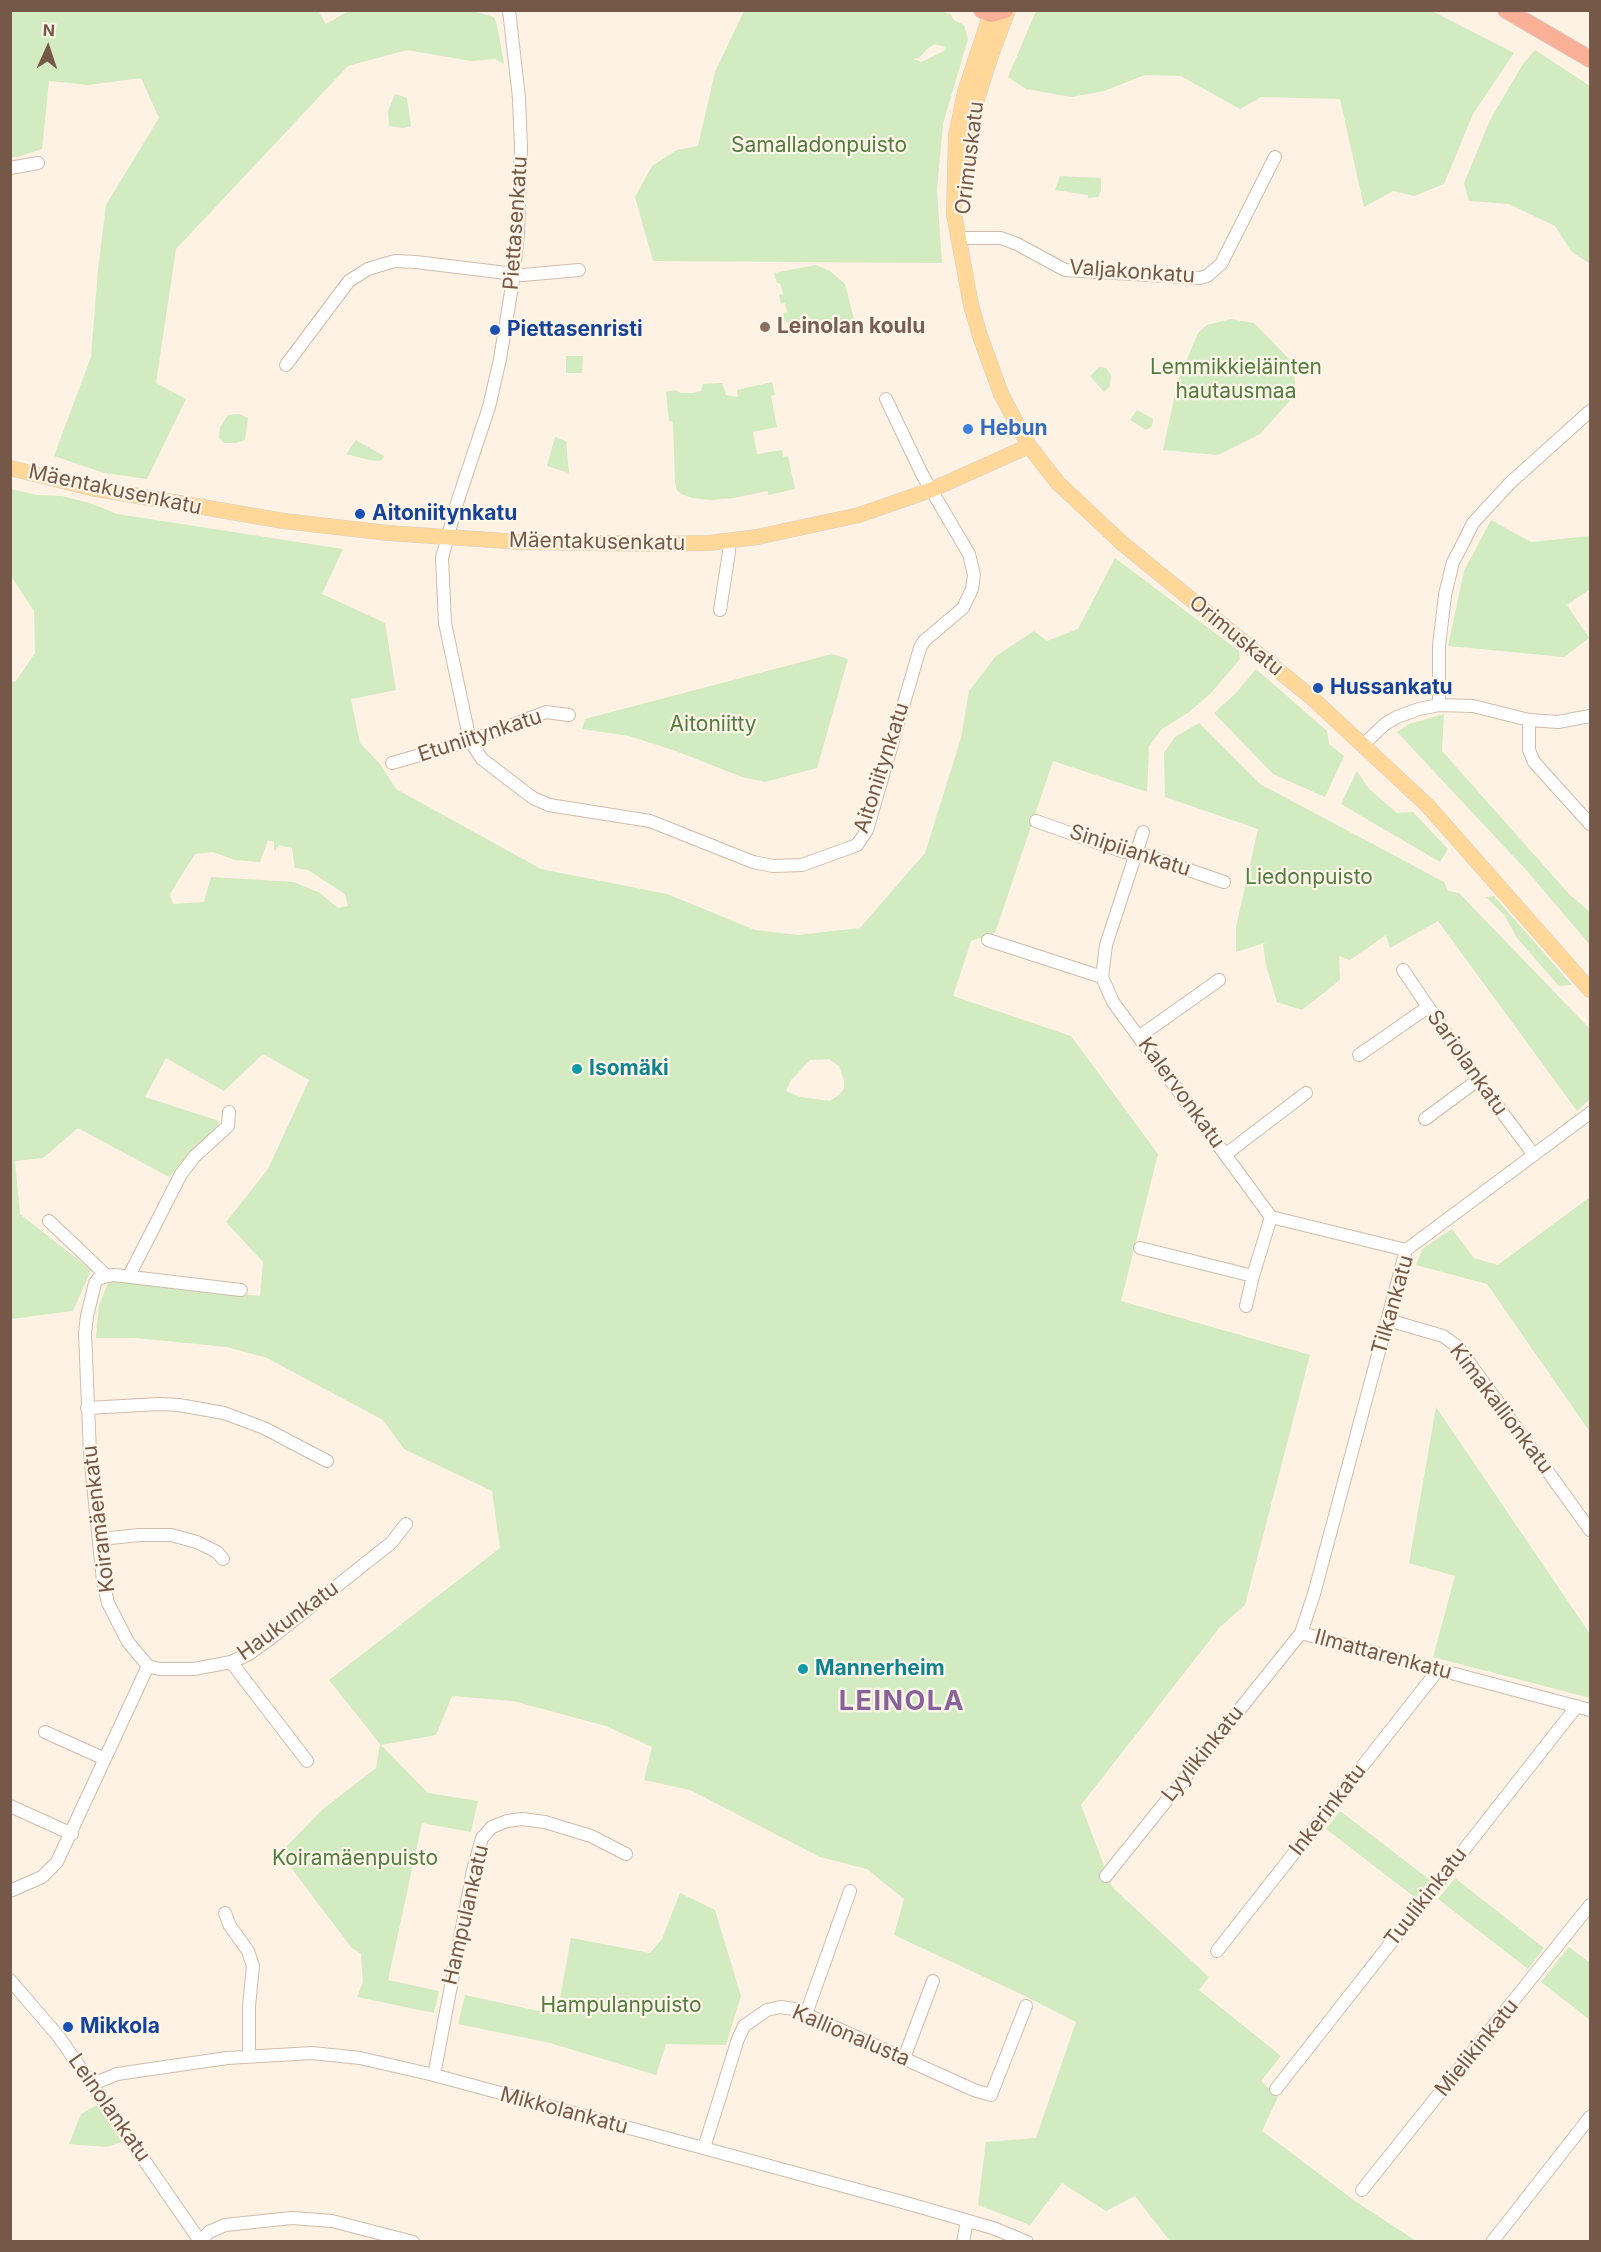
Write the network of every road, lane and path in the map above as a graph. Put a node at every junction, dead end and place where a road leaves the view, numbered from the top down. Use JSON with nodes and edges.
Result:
{"nodes":[{"id":1,"x":509,"y":10,"type":"edge"},
{"id":2,"x":1506,"y":10,"type":"edge"},
{"id":3,"x":995,"y":11,"type":"edge"},
{"id":4,"x":1590,"y":59,"type":"edge"},
{"id":5,"x":1275,"y":157,"type":"dead end"},
{"id":6,"x":38,"y":164,"type":"dead end"},
{"id":7,"x":10,"y":168,"type":"edge"},
{"id":8,"x":960,"y":238,"type":"junction"},
{"id":9,"x":579,"y":270,"type":"dead end"},
{"id":10,"x":514,"y":274,"type":"junction"},
{"id":11,"x":286,"y":366,"type":"dead end"},
{"id":12,"x":886,"y":399,"type":"dead end"},
{"id":13,"x":1590,"y":411,"type":"edge"},
{"id":14,"x":1029,"y":446,"type":"junction"},
{"id":15,"x":10,"y":468,"type":"edge"},
{"id":16,"x":931,"y":490,"type":"junction"},
{"id":17,"x":449,"y":536,"type":"junction"},
{"id":18,"x":728,"y":540,"type":"junction"},
{"id":19,"x":720,"y":610,"type":"dead end"},
{"id":20,"x":1439,"y":705,"type":"junction"},
{"id":21,"x":569,"y":715,"type":"dead end"},
{"id":22,"x":1590,"y":716,"type":"edge"},
{"id":23,"x":1529,"y":720,"type":"junction"},
{"id":24,"x":471,"y":741,"type":"junction"},
{"id":25,"x":1364,"y":744,"type":"junction"},
{"id":26,"x":392,"y":764,"type":"dead end"},
{"id":27,"x":1036,"y":821,"type":"dead end"},
{"id":28,"x":1590,"y":824,"type":"edge"},
{"id":29,"x":1143,"y":832,"type":"dead end"},
{"id":30,"x":1136,"y":852,"type":"junction"},
{"id":31,"x":1224,"y":882,"type":"dead end"},
{"id":32,"x":988,"y":940,"type":"dead end"},
{"id":33,"x":1402,"y":970,"type":"dead end"},
{"id":34,"x":1102,"y":978,"type":"junction"},
{"id":35,"x":1219,"y":980,"type":"dead end"},
{"id":36,"x":1590,"y":990,"type":"edge"},
{"id":37,"x":1428,"y":1008,"type":"junction"},
{"id":38,"x":1140,"y":1036,"type":"junction"},
{"id":39,"x":1359,"y":1055,"type":"dead end"},
{"id":40,"x":1478,"y":1080,"type":"junction"},
{"id":41,"x":1306,"y":1093,"type":"dead end"},
{"id":42,"x":229,"y":1112,"type":"dead end"},
{"id":43,"x":1590,"y":1113,"type":"edge"},
{"id":44,"x":1425,"y":1119,"type":"dead end"},
{"id":45,"x":1226,"y":1154,"type":"junction"},
{"id":46,"x":1534,"y":1155,"type":"junction"},
{"id":47,"x":1271,"y":1216,"type":"junction"},
{"id":48,"x":49,"y":1221,"type":"dead end"},
{"id":49,"x":1140,"y":1248,"type":"dead end"},
{"id":50,"x":1406,"y":1250,"type":"junction"},
{"id":51,"x":107,"y":1276,"type":"junction"},
{"id":52,"x":129,"y":1276,"type":"junction"},
{"id":53,"x":1253,"y":1276,"type":"junction"},
{"id":54,"x":241,"y":1290,"type":"dead end"},
{"id":55,"x":1246,"y":1306,"type":"dead end"},
{"id":56,"x":1389,"y":1320,"type":"junction"},
{"id":57,"x":87,"y":1408,"type":"junction"},
{"id":58,"x":327,"y":1461,"type":"dead end"},
{"id":59,"x":1346,"y":1475,"type":"joint"},
{"id":60,"x":406,"y":1524,"type":"dead end"},
{"id":61,"x":1590,"y":1530,"type":"edge"},
{"id":62,"x":100,"y":1539,"type":"junction"},
{"id":63,"x":224,"y":1559,"type":"dead end"},
{"id":64,"x":1300,"y":1633,"type":"junction"},
{"id":65,"x":231,"y":1662,"type":"junction"},
{"id":66,"x":148,"y":1666,"type":"junction"},
{"id":67,"x":1438,"y":1670,"type":"junction"},
{"id":68,"x":1577,"y":1706,"type":"junction"},
{"id":69,"x":1590,"y":1710,"type":"edge"},
{"id":70,"x":45,"y":1732,"type":"dead end"},
{"id":71,"x":105,"y":1759,"type":"junction"},
{"id":72,"x":307,"y":1761,"type":"dead end"},
{"id":73,"x":10,"y":1806,"type":"edge"},
{"id":74,"x":72,"y":1834,"type":"junction"},
{"id":75,"x":627,"y":1854,"type":"dead end"},
{"id":76,"x":1106,"y":1876,"type":"dead end"},
{"id":77,"x":10,"y":1891,"type":"edge"},
{"id":78,"x":850,"y":1891,"type":"dead end"},
{"id":79,"x":1590,"y":1905,"type":"edge"},
{"id":80,"x":225,"y":1913,"type":"dead end"},
{"id":81,"x":1217,"y":1951,"type":"dead end"},
{"id":82,"x":10,"y":1980,"type":"edge"},
{"id":83,"x":933,"y":1981,"type":"dead end"},
{"id":84,"x":1026,"y":2006,"type":"dead end"},
{"id":85,"x":806,"y":2014,"type":"junction"},
{"id":86,"x":249,"y":2056,"type":"junction"},
{"id":87,"x":903,"y":2058,"type":"junction"},
{"id":88,"x":434,"y":2075,"type":"junction"},
{"id":89,"x":93,"y":2084,"type":"junction"},
{"id":90,"x":1276,"y":2089,"type":"dead end"},
{"id":91,"x":1590,"y":2117,"type":"edge"},
{"id":92,"x":704,"y":2148,"type":"junction"},
{"id":93,"x":1362,"y":2190,"type":"dead end"},
{"id":94,"x":967,"y":2221,"type":"junction"},
{"id":95,"x":200,"y":2241,"type":"edge"},
{"id":96,"x":413,"y":2241,"type":"edge"},
{"id":97,"x":963,"y":2241,"type":"edge"},
{"id":98,"x":1027,"y":2241,"type":"edge"},
{"id":99,"x":1492,"y":2241,"type":"edge"}],
"edges":[{"from":1,"to":10,"type":"street","name":"Piettasenkatu"},
{"from":2,"to":4,"type":"highway"},
{"from":3,"to":8,"type":"main road","name":"Orimuskatu"},
{"from":5,"to":8,"type":"street","name":"Valjakonkatu"},
{"from":6,"to":7,"type":"street"},
{"from":8,"to":14,"type":"main road","name":"Orimuskatu"},
{"from":9,"to":10,"type":"street"},
{"from":10,"to":11,"type":"street"},
{"from":10,"to":17,"type":"street","name":"Piettasenkatu"},
{"from":12,"to":16,"type":"street","name":"Aitoniitynkatu"},
{"from":13,"to":20,"type":"street"},
{"from":14,"to":16,"type":"main road","name":"Mäentakusenkatu"},
{"from":14,"to":25,"type":"main road","name":"Orimuskatu"},
{"from":15,"to":17,"type":"main road","name":"Mäentakusenkatu"},
{"from":16,"to":18,"type":"main road","name":"Mäentakusenkatu"},
{"from":16,"to":24,"type":"street","name":"Aitoniitynkatu"},
{"from":17,"to":18,"type":"main road","name":"Mäentakusenkatu"},
{"from":17,"to":24,"type":"street","name":"Aitoniitynkatu"},
{"from":18,"to":19,"type":"street"},
{"from":20,"to":23,"type":"street"},
{"from":20,"to":25,"type":"street"},
{"from":21,"to":24,"type":"street","name":"Etuniitynkatu"},
{"from":22,"to":23,"type":"street"},
{"from":23,"to":28,"type":"street"},
{"from":24,"to":26,"type":"street","name":"Etuniitynkatu"},
{"from":25,"to":36,"type":"main road","name":"Orimuskatu"},
{"from":27,"to":30,"type":"street","name":"Sinipiiankatu"},
{"from":29,"to":30,"type":"street"},
{"from":30,"to":31,"type":"street","name":"Sinipiiankatu"},
{"from":30,"to":34,"type":"street"},
{"from":32,"to":34,"type":"street"},
{"from":33,"to":37,"type":"street","name":"Sariolankatu"},
{"from":34,"to":38,"type":"street","name":"Kalervonkatu"},
{"from":35,"to":38,"type":"street"},
{"from":37,"to":39,"type":"street"},
{"from":37,"to":40,"type":"street","name":"Sariolankatu"},
{"from":38,"to":45,"type":"street","name":"Kalervonkatu"},
{"from":40,"to":44,"type":"street"},
{"from":40,"to":46,"type":"street","name":"Sariolankatu"},
{"from":41,"to":45,"type":"street"},
{"from":42,"to":52,"type":"street"},
{"from":43,"to":46,"type":"street","name":"Tilkankatu"},
{"from":45,"to":47,"type":"street","name":"Kalervonkatu"},
{"from":46,"to":50,"type":"street","name":"Tilkankatu"},
{"from":47,"to":50,"type":"street"},
{"from":47,"to":53,"type":"street"},
{"from":48,"to":51,"type":"street"},
{"from":49,"to":53,"type":"street"},
{"from":50,"to":56,"type":"street","name":"Tilkankatu"},
{"from":51,"to":52,"type":"street"},
{"from":51,"to":57,"type":"street","name":"Koiramäenkatu"},
{"from":52,"to":54,"type":"street"},
{"from":53,"to":55,"type":"street"},
{"from":56,"to":59,"type":"street","name":"Tilkankatu"},
{"from":56,"to":61,"type":"street","name":"Kimakallionkatu"},
{"from":57,"to":58,"type":"street"},
{"from":57,"to":62,"type":"street","name":"Koiramäenkatu"},
{"from":59,"to":64,"type":"street","name":"Ilmattarenkatu"},
{"from":60,"to":65,"type":"street","name":"Haukunkatu"},
{"from":62,"to":63,"type":"street"},
{"from":62,"to":66,"type":"street","name":"Koiramäenkatu"},
{"from":64,"to":67,"type":"street","name":"Ilmattarenkatu"},
{"from":64,"to":76,"type":"street","name":"Lyylikinkatu"},
{"from":65,"to":66,"type":"street","name":"Haukunkatu"},
{"from":65,"to":72,"type":"street"},
{"from":66,"to":71,"type":"street"},
{"from":67,"to":68,"type":"street","name":"Ilmattarenkatu"},
{"from":67,"to":81,"type":"street","name":"Inkerinkatu"},
{"from":68,"to":69,"type":"street","name":"Ilmattarenkatu"},
{"from":68,"to":90,"type":"street","name":"Tuulikinkatu"},
{"from":70,"to":71,"type":"street"},
{"from":71,"to":74,"type":"street"},
{"from":73,"to":74,"type":"street"},
{"from":74,"to":77,"type":"street"},
{"from":75,"to":88,"type":"street","name":"Hampulankatu"},
{"from":78,"to":85,"type":"street"},
{"from":79,"to":93,"type":"street","name":"Mielikinkatu"},
{"from":80,"to":86,"type":"street"},
{"from":82,"to":89,"type":"street","name":"Leinolankatu"},
{"from":83,"to":87,"type":"street"},
{"from":84,"to":87,"type":"street","name":"Kallionalusta"},
{"from":85,"to":87,"type":"street","name":"Kallionalusta"},
{"from":85,"to":92,"type":"street","name":"Kallionalusta"},
{"from":86,"to":88,"type":"street","name":"Mikkolankatu"},
{"from":86,"to":89,"type":"street","name":"Mikkolankatu"},
{"from":88,"to":92,"type":"street","name":"Mikkolankatu"},
{"from":89,"to":95,"type":"street","name":"Leinolankatu"},
{"from":91,"to":99,"type":"street"},
{"from":92,"to":94,"type":"street","name":"Mikkolankatu"},
{"from":94,"to":97,"type":"street"},
{"from":94,"to":98,"type":"street","name":"Mikkolankatu"},
{"from":95,"to":96,"type":"street"}]}
